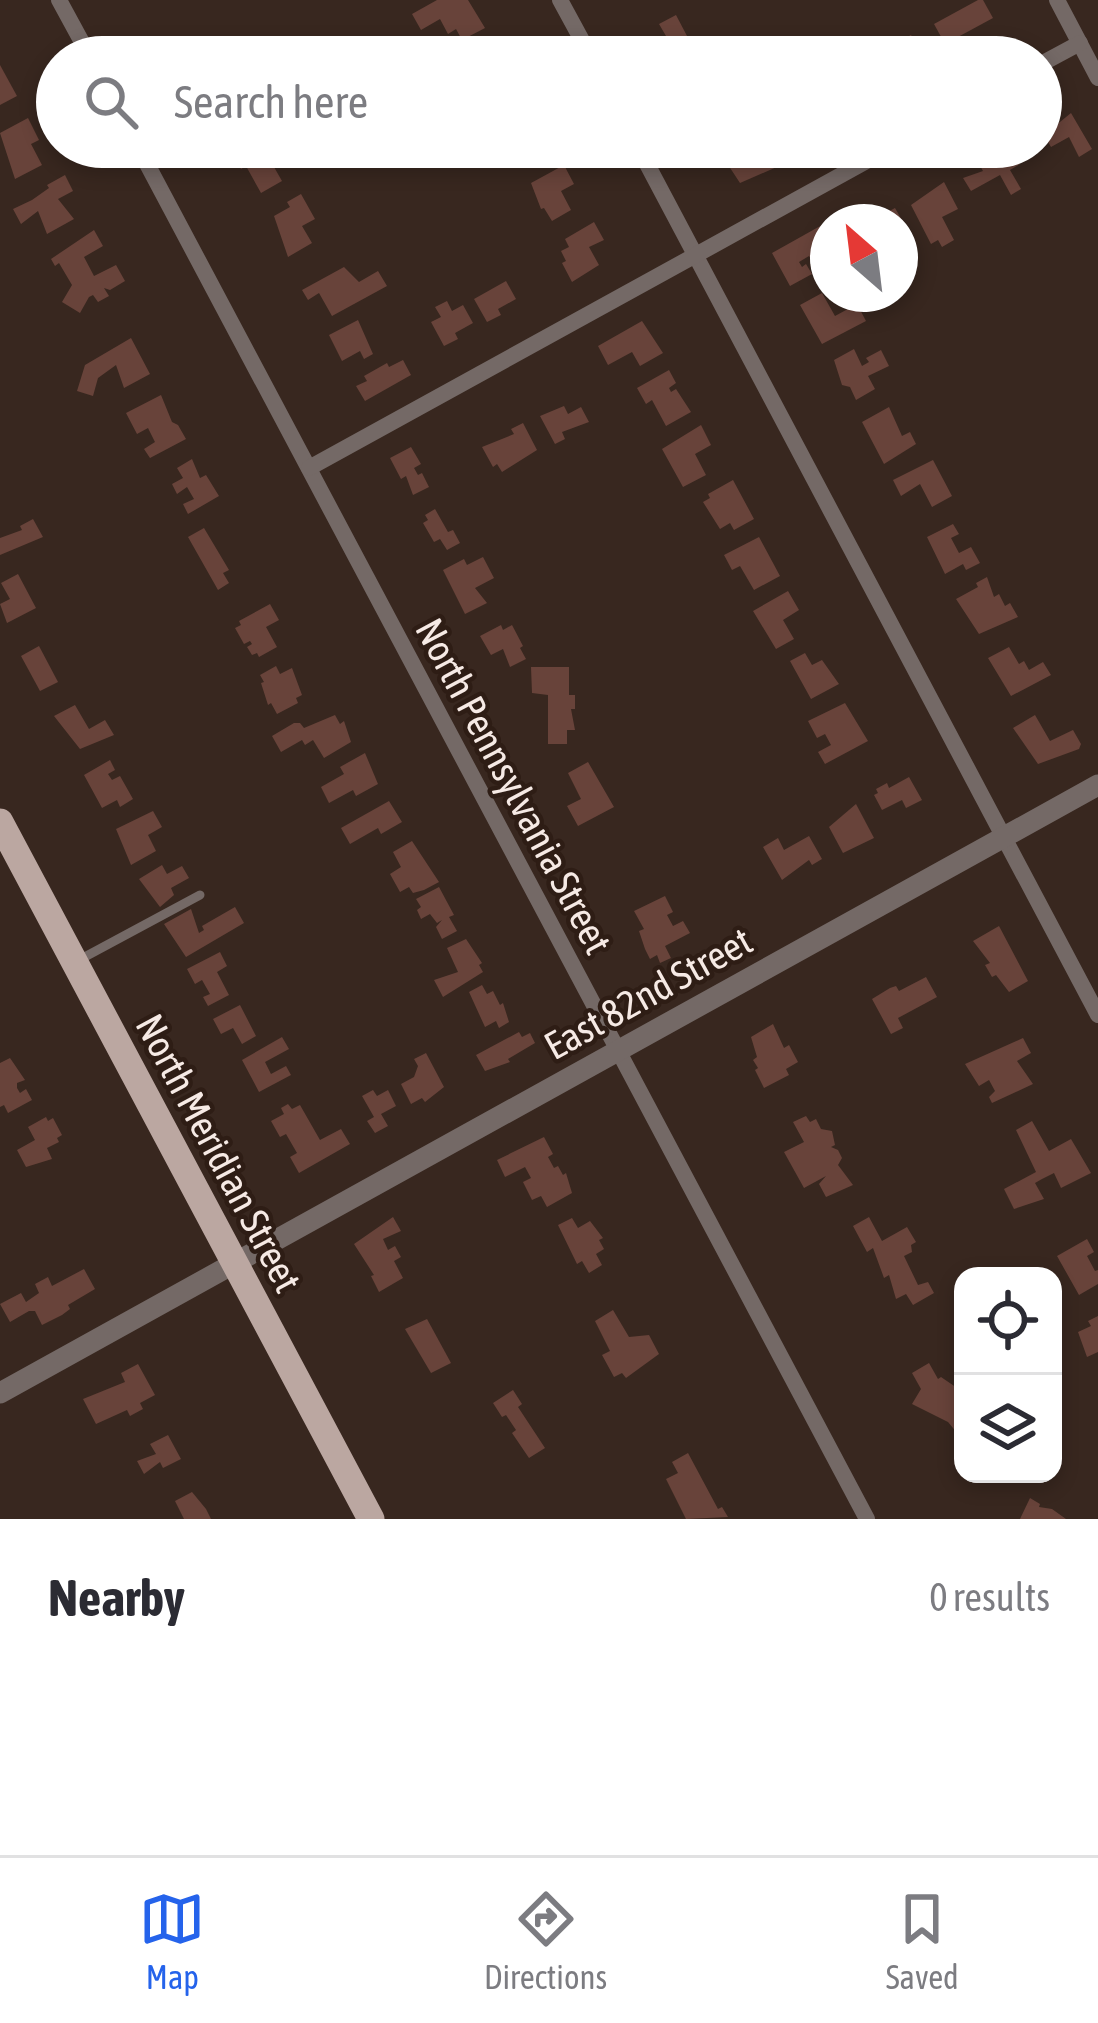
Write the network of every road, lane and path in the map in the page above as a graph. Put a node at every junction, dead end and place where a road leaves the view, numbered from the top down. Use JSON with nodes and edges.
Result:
{"nodes":[{"id":1,"x":59,"y":0,"type":"edge"},
{"id":2,"x":561,"y":0,"type":"edge"},
{"id":3,"x":1057,"y":0,"type":"edge"},
{"id":4,"x":78,"y":36,"type":"edge"},
{"id":5,"x":580,"y":36,"type":"edge"},
{"id":6,"x":1080,"y":43,"type":"junction"},
{"id":7,"x":1062,"y":53,"type":"edge"},
{"id":8,"x":1098,"y":78,"type":"edge"},
{"id":9,"x":149,"y":168,"type":"edge"},
{"id":10,"x":649,"y":168,"type":"edge"},
{"id":11,"x":853,"y":168,"type":"edge"},
{"id":12,"x":695,"y":254,"type":"junction"},
{"id":13,"x":309,"y":467,"type":"junction"},
{"id":14,"x":1098,"y":785,"type":"edge"},
{"id":15,"x":0,"y":822,"type":"edge"},
{"id":16,"x":1003,"y":837,"type":"junction"},
{"id":17,"x":200,"y":895,"type":"dead end"},
{"id":18,"x":75,"y":962,"type":"junction"},
{"id":19,"x":1098,"y":1016,"type":"edge"},
{"id":20,"x":616,"y":1052,"type":"junction"},
{"id":21,"x":232,"y":1264,"type":"junction"},
{"id":22,"x":0,"y":1393,"type":"edge"},
{"id":23,"x":371,"y":1519,"type":"edge"},
{"id":24,"x":867,"y":1519,"type":"edge"}],
"edges":[{"from":1,"to":4,"type":"street"},
{"from":2,"to":5,"type":"street"},
{"from":3,"to":6,"type":"street"},
{"from":6,"to":7,"type":"street"},
{"from":6,"to":8,"type":"street"},
{"from":9,"to":13,"type":"street","name":"North Pennsylvania Street"},
{"from":10,"to":12,"type":"street"},
{"from":11,"to":12,"type":"street"},
{"from":12,"to":13,"type":"street"},
{"from":12,"to":16,"type":"street"},
{"from":13,"to":20,"type":"street","name":"North Pennsylvania Street"},
{"from":14,"to":16,"type":"street","name":"East 82nd Street"},
{"from":15,"to":18,"type":"main road","name":"North Meridian Street"},
{"from":16,"to":19,"type":"street"},
{"from":16,"to":20,"type":"street","name":"East 82nd Street"},
{"from":17,"to":18,"type":"lane"},
{"from":18,"to":21,"type":"main road","name":"North Meridian Street"},
{"from":20,"to":21,"type":"street","name":"East 82nd Street"},
{"from":20,"to":24,"type":"street","name":"North Pennsylvania Street"},
{"from":21,"to":22,"type":"street","name":"East 82nd Street"},
{"from":21,"to":23,"type":"main road","name":"North Meridian Street"}]}
